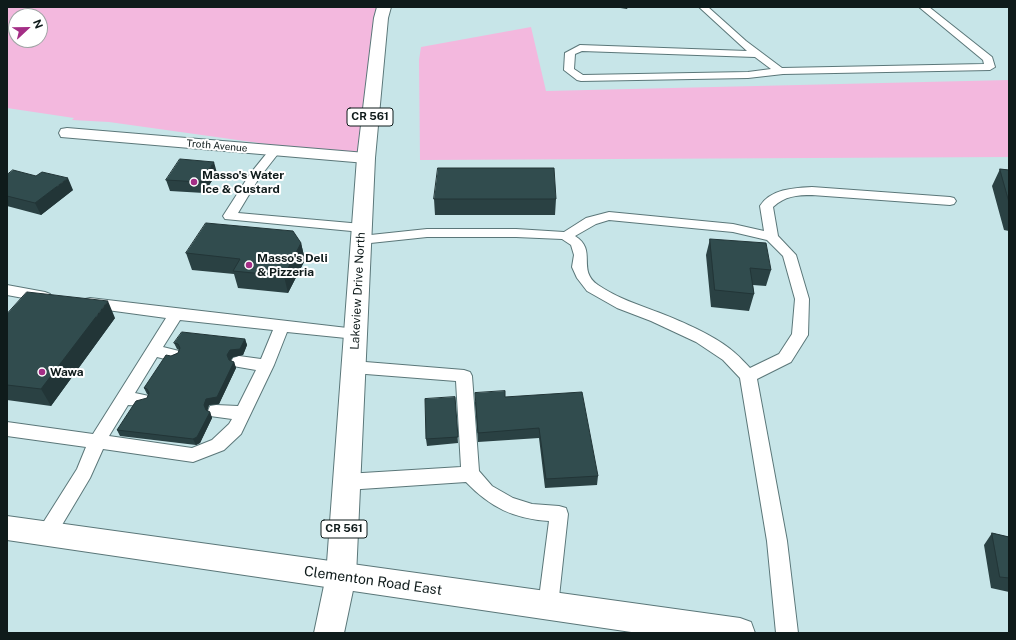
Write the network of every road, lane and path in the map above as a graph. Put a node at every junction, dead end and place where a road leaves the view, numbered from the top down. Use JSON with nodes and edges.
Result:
{"nodes":[{"id":1,"x":384,"y":7,"type":"edge"},
{"id":2,"x":703,"y":7,"type":"edge"},
{"id":3,"x":922,"y":7,"type":"edge"},
{"id":4,"x":758,"y":54,"type":"junction"},
{"id":5,"x":779,"y":71,"type":"junction"},
{"id":6,"x":67,"y":133,"type":"dead end"},
{"id":7,"x":275,"y":150,"type":"junction"},
{"id":8,"x":366,"y":158,"type":"junction"},
{"id":9,"x":950,"y":201,"type":"dead end"},
{"id":10,"x":361,"y":234,"type":"junction"},
{"id":11,"x":566,"y":236,"type":"junction"},
{"id":12,"x":772,"y":237,"type":"junction"},
{"id":13,"x":7,"y":290,"type":"edge"},
{"id":14,"x":61,"y":299,"type":"edge"},
{"id":15,"x":76,"y":301,"type":"edge"},
{"id":16,"x":176,"y":314,"type":"junction"},
{"id":17,"x":282,"y":326,"type":"junction"},
{"id":18,"x":356,"y":334,"type":"junction"},
{"id":19,"x":153,"y":351,"type":"junction"},
{"id":20,"x":173,"y":355,"type":"edge"},
{"id":21,"x":239,"y":362,"type":"dead end"},
{"id":22,"x":266,"y":365,"type":"junction"},
{"id":23,"x":353,"y":367,"type":"junction"},
{"id":24,"x":748,"y":376,"type":"junction"},
{"id":25,"x":123,"y":398,"type":"junction"},
{"id":26,"x":144,"y":400,"type":"edge"},
{"id":27,"x":216,"y":411,"type":"dead end"},
{"id":28,"x":243,"y":413,"type":"junction"},
{"id":29,"x":7,"y":429,"type":"edge"},
{"id":30,"x":97,"y":442,"type":"junction"},
{"id":31,"x":470,"y":474,"type":"junction"},
{"id":32,"x":346,"y":482,"type":"junction"},
{"id":33,"x":7,"y":528,"type":"edge"},
{"id":34,"x":46,"y":534,"type":"junction"},
{"id":35,"x":341,"y":576,"type":"junction"},
{"id":36,"x":548,"y":606,"type":"junction"},
{"id":37,"x":673,"y":628,"type":"edge"},
{"id":38,"x":329,"y":633,"type":"edge"},
{"id":39,"x":740,"y":633,"type":"edge"},
{"id":40,"x":787,"y":633,"type":"edge"}],
"edges":[{"from":1,"to":8,"type":"main road","name":"Lakeview Drive North","number":"CR 561"},
{"from":2,"to":4,"type":"lane"},
{"from":3,"to":5,"type":"lane"},
{"from":4,"to":5,"type":"lane"},
{"from":4,"to":5,"type":"lane"},
{"from":6,"to":7,"type":"main road","name":"Troth Avenue"},
{"from":7,"to":8,"type":"main road","name":"Troth Avenue"},
{"from":7,"to":10,"type":"lane"},
{"from":8,"to":10,"type":"main road","name":"Lakeview Drive North","number":"CR 561"},
{"from":9,"to":12,"type":"lane"},
{"from":10,"to":11,"type":"lane"},
{"from":10,"to":18,"type":"main road","name":"Lakeview Drive North","number":"CR 561"},
{"from":11,"to":12,"type":"lane"},
{"from":11,"to":24,"type":"lane"},
{"from":12,"to":24,"type":"lane"},
{"from":13,"to":14,"type":"lane"},
{"from":15,"to":16,"type":"lane"},
{"from":16,"to":17,"type":"lane"},
{"from":16,"to":19,"type":"lane"},
{"from":17,"to":18,"type":"lane"},
{"from":17,"to":22,"type":"lane"},
{"from":18,"to":23,"type":"main road","name":"Lakeview Drive North","number":"CR 561"},
{"from":19,"to":20,"type":"lane"},
{"from":19,"to":25,"type":"lane"},
{"from":21,"to":22,"type":"lane"},
{"from":22,"to":28,"type":"lane"},
{"from":23,"to":31,"type":"lane"},
{"from":23,"to":32,"type":"main road","name":"Lakeview Drive North","number":"CR 561"},
{"from":24,"to":40,"type":"lane"},
{"from":25,"to":26,"type":"lane"},
{"from":25,"to":30,"type":"lane"},
{"from":27,"to":28,"type":"lane"},
{"from":28,"to":30,"type":"lane"},
{"from":29,"to":30,"type":"lane"},
{"from":30,"to":34,"type":"lane"},
{"from":31,"to":32,"type":"lane"},
{"from":31,"to":36,"type":"lane"},
{"from":32,"to":35,"type":"main road","name":"Lakeview Drive North","number":"CR 561"},
{"from":33,"to":34,"type":"main road","name":"Clementon Road East"},
{"from":34,"to":35,"type":"main road","name":"Clementon Road East"},
{"from":35,"to":36,"type":"main road","name":"Clementon Road East"},
{"from":35,"to":38,"type":"main road","number":"CR 561"},
{"from":36,"to":37,"type":"main road","name":"Clementon Road East"},
{"from":37,"to":39,"type":"main road","name":"Clementon Road East"}]}
